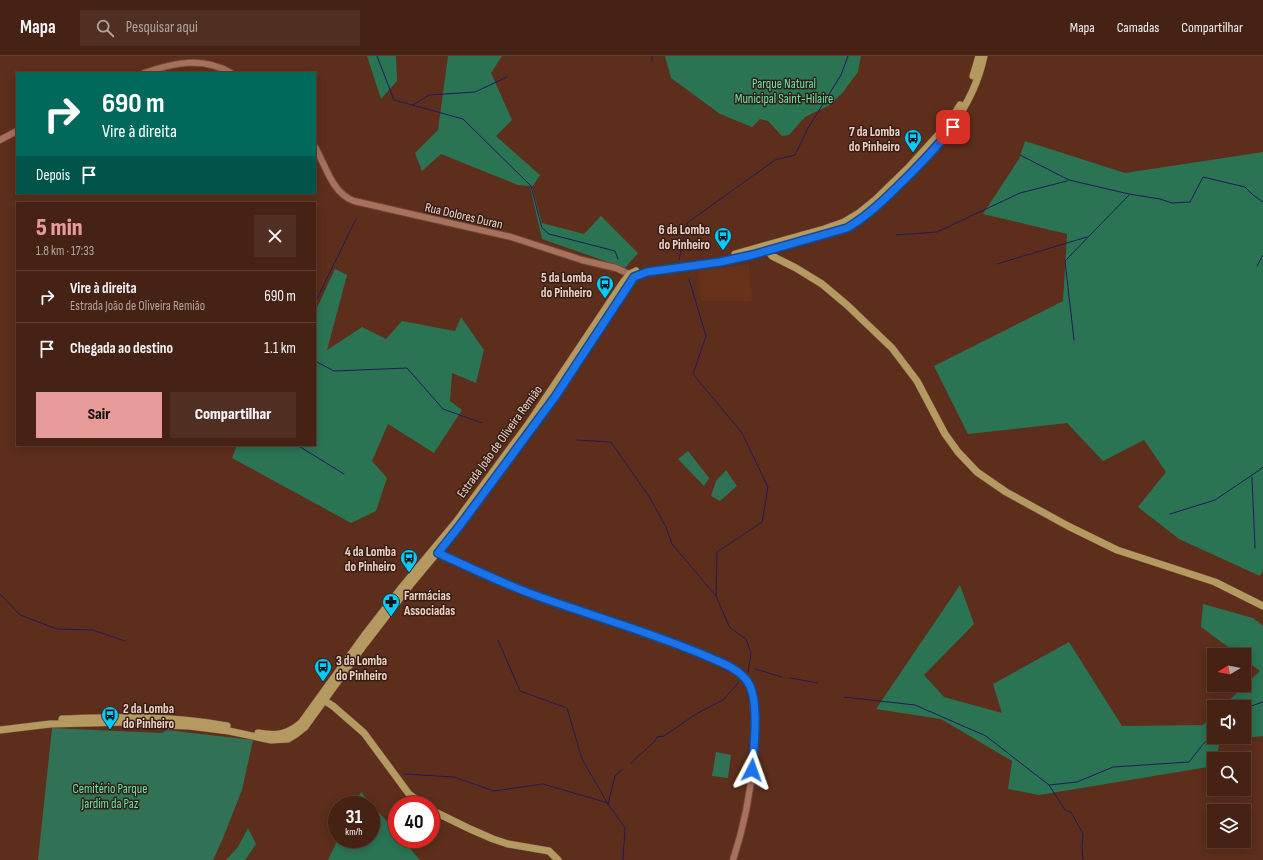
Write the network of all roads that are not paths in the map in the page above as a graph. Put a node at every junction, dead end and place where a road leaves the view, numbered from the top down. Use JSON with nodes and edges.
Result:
{"nodes":[{"id":1,"x":984,"y":56,"type":"edge"},
{"id":2,"x":979,"y":58,"type":"edge"},
{"id":3,"x":147,"y":72,"type":"edge"},
{"id":4,"x":229,"y":72,"type":"edge"},
{"id":5,"x":16,"y":132,"type":"edge"},
{"id":6,"x":0,"y":140,"type":"edge"},
{"id":7,"x":316,"y":149,"type":"edge"},
{"id":8,"x":766,"y":249,"type":"junction"},
{"id":9,"x":632,"y":276,"type":"junction"},
{"id":10,"x":435,"y":552,"type":"junction"},
{"id":11,"x":1263,"y":606,"type":"edge"},
{"id":12,"x":322,"y":699,"type":"junction"},
{"id":13,"x":157,"y":721,"type":"junction"},
{"id":14,"x":0,"y":726,"type":"edge"},
{"id":15,"x":0,"y":730,"type":"edge"},
{"id":16,"x":412,"y":796,"type":"edge"},
{"id":17,"x":440,"y":814,"type":"edge"},
{"id":18,"x":558,"y":860,"type":"edge"},
{"id":19,"x":733,"y":860,"type":"edge"}],
"edges":[{"from":1,"to":8,"type":"main road"},
{"from":2,"to":8,"type":"main road"},
{"from":3,"to":4,"type":"street"},
{"from":5,"to":6,"type":"street"},
{"from":7,"to":9,"type":"street","name":"Rua Dolores Duran"},
{"from":8,"to":9,"type":"main road"},
{"from":8,"to":11,"type":"main road"},
{"from":9,"to":10,"type":"main road","name":"Estrada João de Oliveira Remião"},
{"from":10,"to":12,"type":"main road","name":"Estrada João de Oliveira Remião"},
{"from":10,"to":19,"type":"street"},
{"from":12,"to":13,"type":"main road","name":"Estrada João de Oliveira Remião"},
{"from":12,"to":16,"type":"main road"},
{"from":13,"to":14,"type":"main road","name":"Estrada João de Oliveira Remião"},
{"from":13,"to":15,"type":"main road","name":"Estrada João de Oliveira Remião"},
{"from":17,"to":18,"type":"main road"}]}
